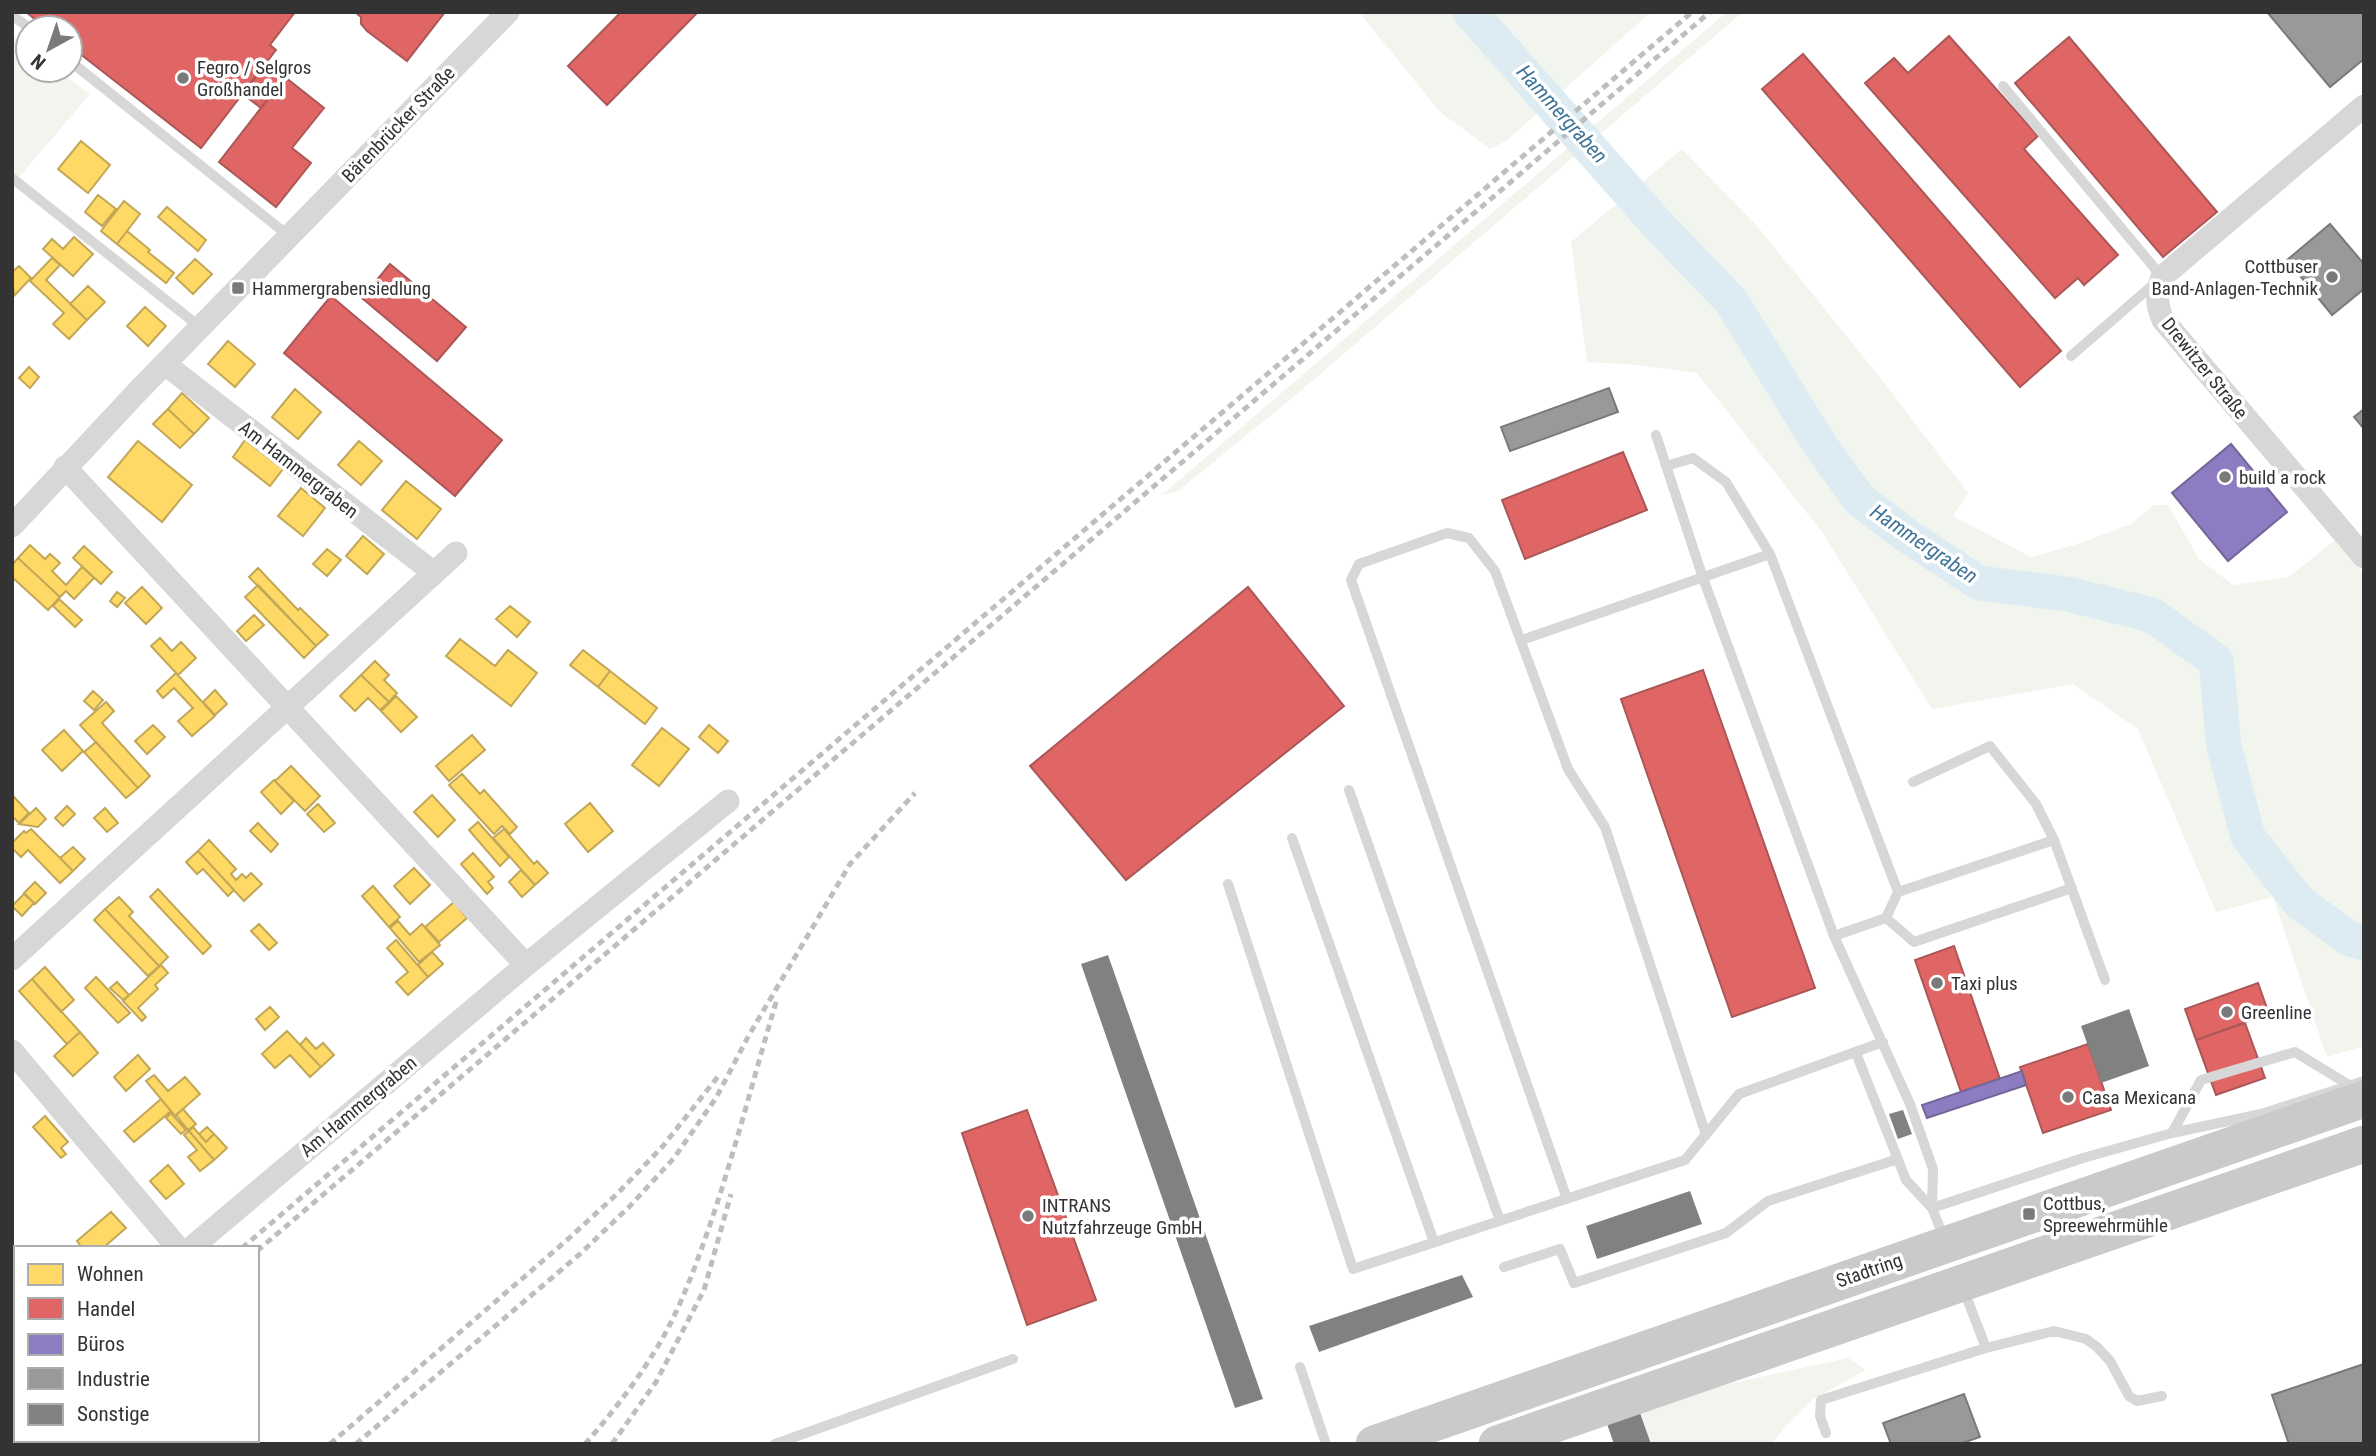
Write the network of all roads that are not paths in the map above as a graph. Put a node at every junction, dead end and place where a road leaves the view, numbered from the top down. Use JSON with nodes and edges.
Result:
{"nodes":[{"id":1,"x":508,"y":12,"type":"edge"},
{"id":2,"x":84,"y":72,"type":"edge"},
{"id":3,"x":2003,"y":86,"type":"dead end"},
{"id":4,"x":2364,"y":106,"type":"edge"},
{"id":5,"x":12,"y":178,"type":"edge"},
{"id":6,"x":289,"y":236,"type":"junction"},
{"id":7,"x":2162,"y":277,"type":"junction"},
{"id":8,"x":200,"y":327,"type":"junction"},
{"id":9,"x":2071,"y":356,"type":"dead end"},
{"id":10,"x":165,"y":364,"type":"junction"},
{"id":11,"x":1656,"y":435,"type":"dead end"},
{"id":12,"x":1666,"y":466,"type":"junction"},
{"id":13,"x":65,"y":467,"type":"junction"},
{"id":14,"x":12,"y":526,"type":"edge"},
{"id":15,"x":456,"y":553,"type":"dead end"},
{"id":16,"x":1770,"y":554,"type":"junction"},
{"id":17,"x":2364,"y":557,"type":"edge"},
{"id":18,"x":434,"y":573,"type":"junction"},
{"id":19,"x":1703,"y":578,"type":"junction"},
{"id":20,"x":1522,"y":640,"type":"junction"},
{"id":21,"x":288,"y":706,"type":"junction"},
{"id":22,"x":1913,"y":782,"type":"dead end"},
{"id":23,"x":1349,"y":790,"type":"dead end"},
{"id":24,"x":728,"y":801,"type":"dead end"},
{"id":25,"x":1292,"y":838,"type":"dead end"},
{"id":26,"x":2054,"y":840,"type":"junction"},
{"id":27,"x":1228,"y":884,"type":"dead end"},
{"id":28,"x":2072,"y":888,"type":"junction"},
{"id":29,"x":1898,"y":892,"type":"junction"},
{"id":30,"x":1886,"y":918,"type":"junction"},
{"id":31,"x":1834,"y":936,"type":"junction"},
{"id":32,"x":12,"y":960,"type":"edge"},
{"id":33,"x":526,"y":965,"type":"junction"},
{"id":34,"x":2105,"y":980,"type":"dead end"},
{"id":35,"x":1883,"y":1042,"type":"junction"},
{"id":36,"x":12,"y":1051,"type":"edge"},
{"id":37,"x":1856,"y":1053,"type":"junction"},
{"id":38,"x":2364,"y":1081,"type":"edge"},
{"id":39,"x":2356,"y":1092,"type":"edge"},
{"id":40,"x":2172,"y":1133,"type":"junction"},
{"id":41,"x":1706,"y":1135,"type":"junction"},
{"id":42,"x":2360,"y":1149,"type":"edge"},
{"id":43,"x":1898,"y":1159,"type":"junction"},
{"id":44,"x":1567,"y":1199,"type":"junction"},
{"id":45,"x":1932,"y":1208,"type":"junction"},
{"id":46,"x":1500,"y":1221,"type":"junction"},
{"id":47,"x":1434,"y":1242,"type":"junction"},
{"id":48,"x":1947,"y":1243,"type":"junction"},
{"id":49,"x":176,"y":1246,"type":"edge"},
{"id":50,"x":193,"y":1246,"type":"edge"},
{"id":51,"x":1504,"y":1267,"type":"dead end"},
{"id":52,"x":1961,"y":1282,"type":"junction"},
{"id":53,"x":1986,"y":1348,"type":"junction"},
{"id":54,"x":1013,"y":1359,"type":"dead end"},
{"id":55,"x":1300,"y":1367,"type":"dead end"},
{"id":56,"x":2162,"y":1396,"type":"dead end"},
{"id":57,"x":1826,"y":1433,"type":"dead end"},
{"id":58,"x":775,"y":1444,"type":"edge"},
{"id":59,"x":1326,"y":1444,"type":"edge"},
{"id":60,"x":1374,"y":1444,"type":"edge"},
{"id":61,"x":1497,"y":1444,"type":"edge"}],
"edges":[{"from":1,"to":6,"type":"street","name":"Bärenbrücker Straße"},
{"from":2,"to":6,"type":"lane"},
{"from":3,"to":7,"type":"lane"},
{"from":4,"to":7,"type":"street"},
{"from":5,"to":8,"type":"lane"},
{"from":6,"to":8,"type":"street"},
{"from":7,"to":9,"type":"lane"},
{"from":7,"to":17,"type":"street","name":"Drewitzer Straße"},
{"from":8,"to":10,"type":"street"},
{"from":10,"to":13,"type":"street"},
{"from":10,"to":18,"type":"street","name":"Am Hammergraben"},
{"from":11,"to":12,"type":"lane"},
{"from":12,"to":16,"type":"lane"},
{"from":12,"to":19,"type":"lane"},
{"from":13,"to":14,"type":"street"},
{"from":13,"to":21,"type":"street"},
{"from":15,"to":18,"type":"street"},
{"from":16,"to":19,"type":"lane"},
{"from":16,"to":29,"type":"lane"},
{"from":18,"to":21,"type":"street"},
{"from":19,"to":20,"type":"lane"},
{"from":19,"to":31,"type":"lane"},
{"from":20,"to":41,"type":"lane"},
{"from":20,"to":44,"type":"lane"},
{"from":21,"to":32,"type":"street"},
{"from":21,"to":33,"type":"street"},
{"from":22,"to":26,"type":"lane"},
{"from":23,"to":46,"type":"lane"},
{"from":24,"to":33,"type":"street","name":"Am Hammergraben"},
{"from":25,"to":47,"type":"lane"},
{"from":26,"to":28,"type":"lane"},
{"from":26,"to":29,"type":"lane"},
{"from":27,"to":47,"type":"lane"},
{"from":28,"to":30,"type":"lane"},
{"from":28,"to":34,"type":"lane"},
{"from":29,"to":30,"type":"lane"},
{"from":30,"to":31,"type":"lane"},
{"from":31,"to":35,"type":"lane"},
{"from":33,"to":50,"type":"street","name":"Am Hammergraben"},
{"from":35,"to":37,"type":"lane"},
{"from":35,"to":45,"type":"lane"},
{"from":36,"to":49,"type":"street"},
{"from":37,"to":41,"type":"lane"},
{"from":37,"to":43,"type":"lane"},
{"from":38,"to":39,"type":"lane"},
{"from":39,"to":40,"type":"lane"},
{"from":39,"to":40,"type":"lane"},
{"from":39,"to":48,"type":"main road","name":"Stadtring"},
{"from":40,"to":45,"type":"lane"},
{"from":41,"to":44,"type":"lane"},
{"from":42,"to":52,"type":"main road"},
{"from":43,"to":45,"type":"lane"},
{"from":43,"to":51,"type":"lane"},
{"from":44,"to":46,"type":"lane"},
{"from":45,"to":48,"type":"lane"},
{"from":46,"to":47,"type":"lane"},
{"from":48,"to":52,"type":"street"},
{"from":48,"to":60,"type":"main road","name":"Stadtring"},
{"from":52,"to":53,"type":"lane"},
{"from":52,"to":61,"type":"main road"},
{"from":53,"to":56,"type":"lane"},
{"from":53,"to":57,"type":"lane"},
{"from":54,"to":58,"type":"lane"},
{"from":55,"to":59,"type":"lane"}]}
